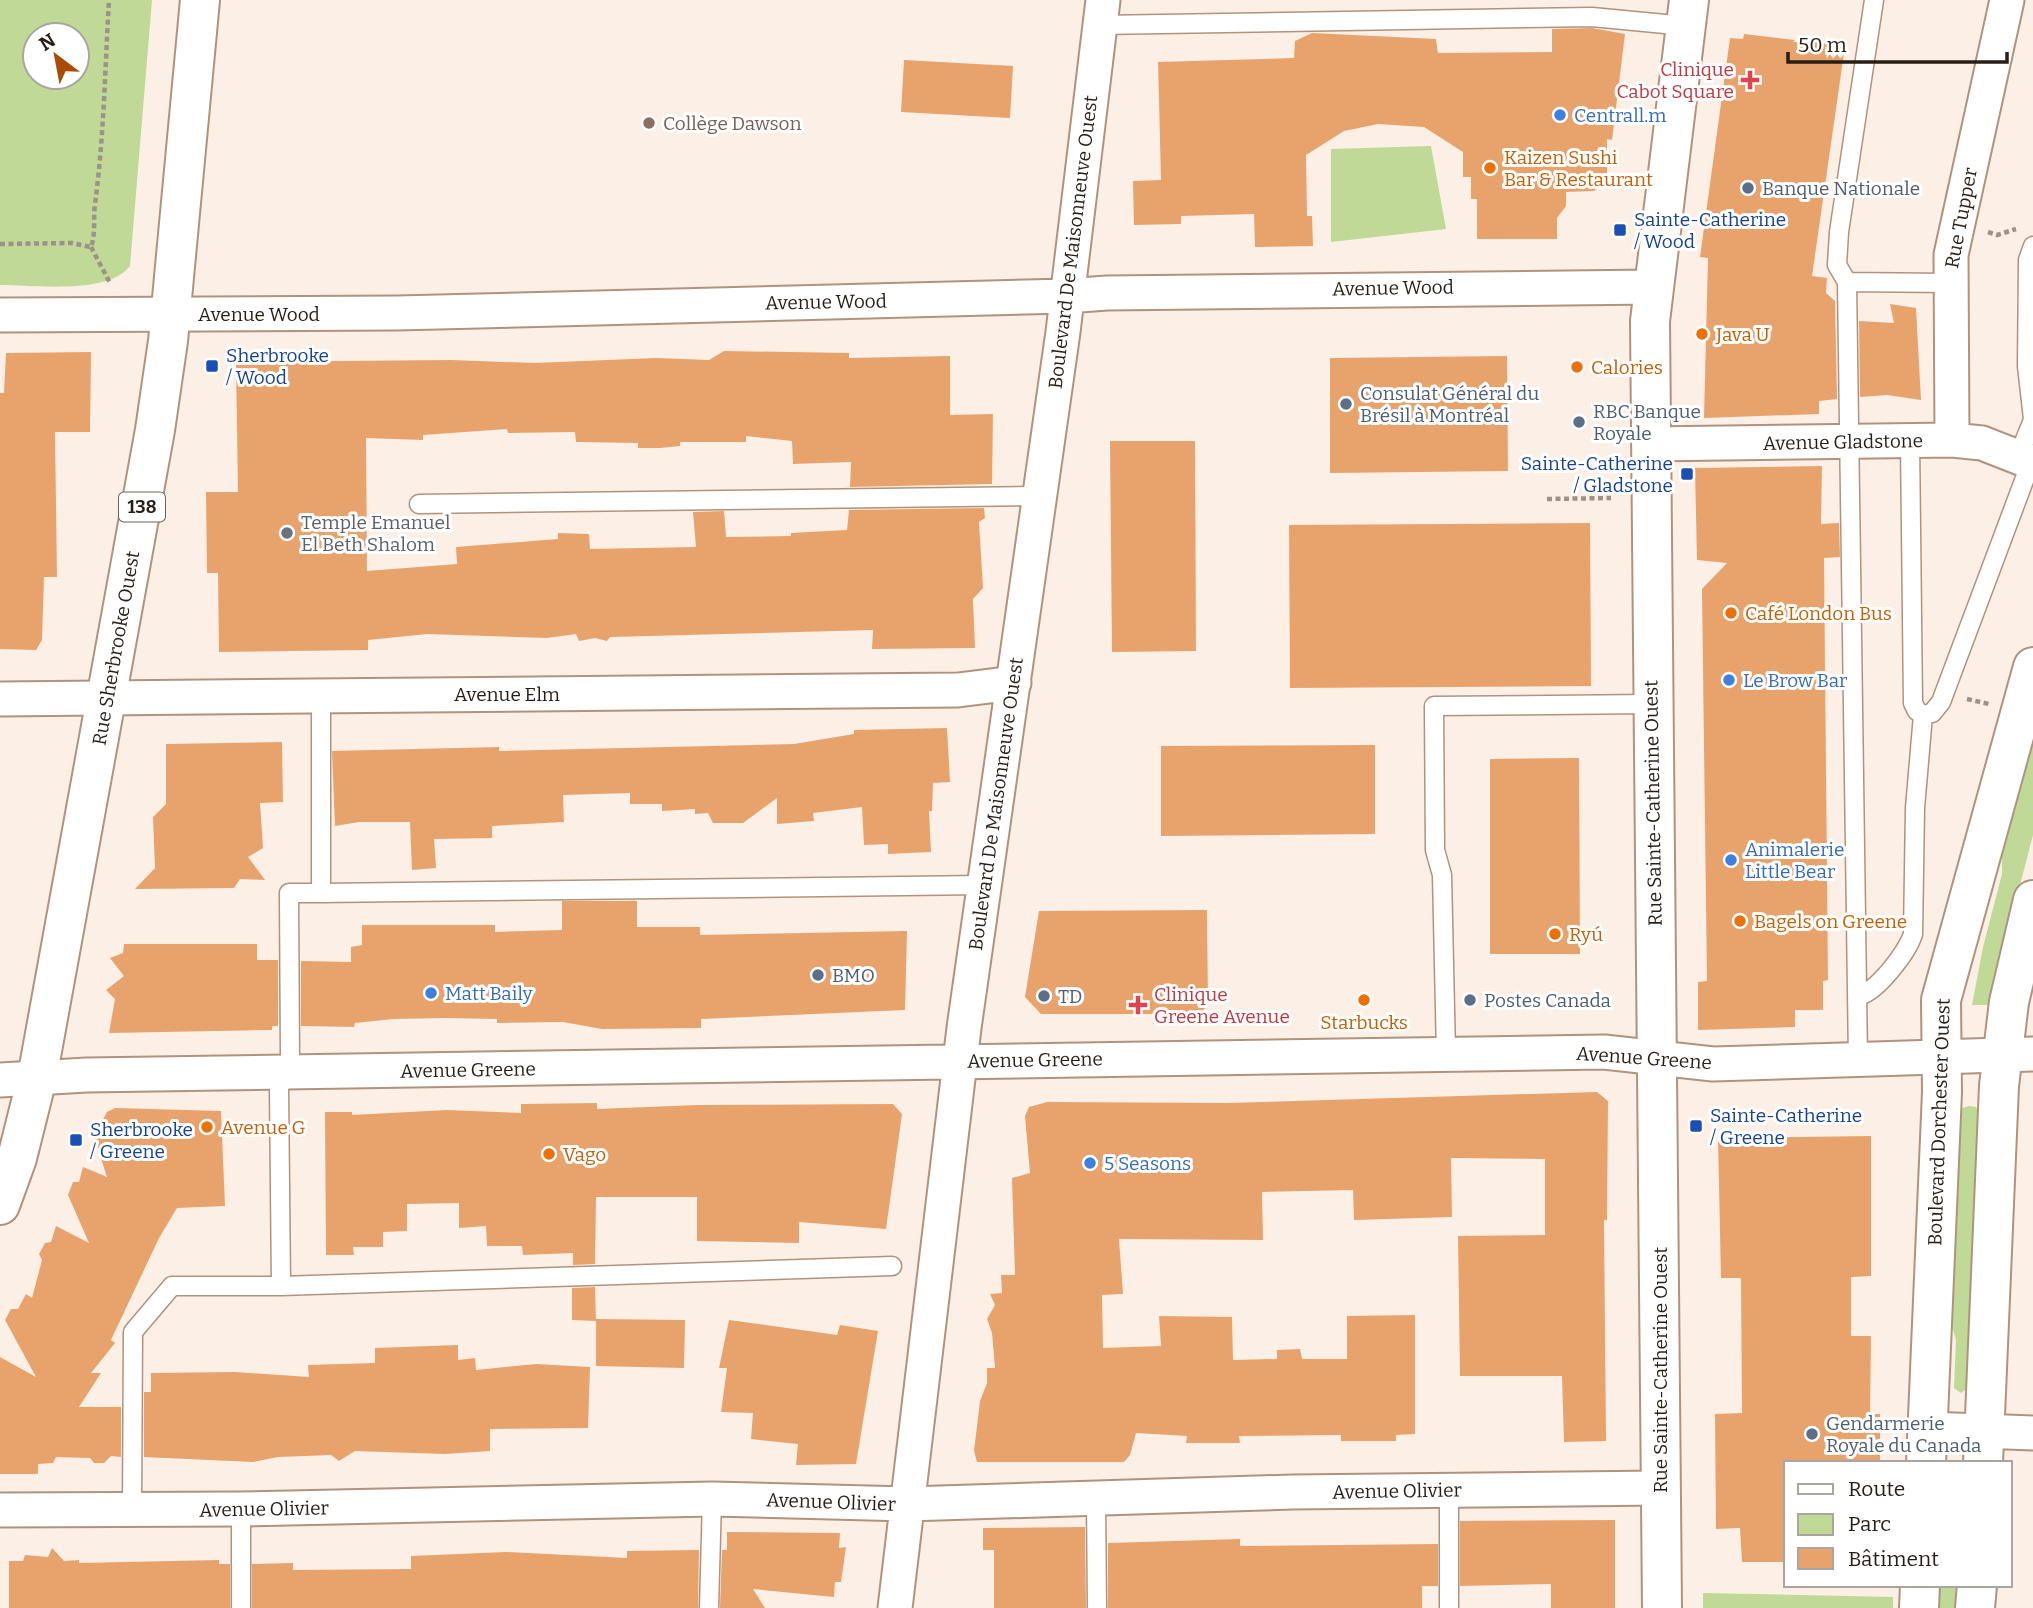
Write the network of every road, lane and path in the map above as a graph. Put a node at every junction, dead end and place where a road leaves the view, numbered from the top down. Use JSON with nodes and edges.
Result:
{"nodes":[{"id":1,"x":109,"y":0,"type":"edge"},
{"id":2,"x":200,"y":0,"type":"edge"},
{"id":3,"x":1874,"y":0,"type":"edge"},
{"id":4,"x":2007,"y":0,"type":"edge"},
{"id":5,"x":1101,"y":13,"type":"edge"},
{"id":6,"x":1687,"y":13,"type":"edge"},
{"id":7,"x":2025,"y":227,"type":"dead end"},
{"id":8,"x":1991,"y":233,"type":"dead end"},
{"id":9,"x":0,"y":244,"type":"edge"},
{"id":10,"x":2033,"y":246,"type":"edge"},
{"id":11,"x":91,"y":247,"type":"junction"},
{"id":12,"x":1847,"y":282,"type":"junction"},
{"id":13,"x":1949,"y":283,"type":"junction"},
{"id":14,"x":112,"y":286,"type":"dead end"},
{"id":15,"x":1652,"y":287,"type":"junction"},
{"id":16,"x":1066,"y":296,"type":"junction"},
{"id":17,"x":170,"y":314,"type":"junction"},
{"id":18,"x":0,"y":315,"type":"edge"},
{"id":19,"x":2033,"y":420,"type":"edge"},
{"id":20,"x":1952,"y":440,"type":"junction"},
{"id":21,"x":1910,"y":442,"type":"junction"},
{"id":22,"x":1851,"y":443,"type":"junction"},
{"id":23,"x":1649,"y":444,"type":"junction"},
{"id":24,"x":2027,"y":461,"type":"edge"},
{"id":25,"x":1040,"y":496,"type":"junction"},
{"id":26,"x":1611,"y":498,"type":"dead end"},
{"id":27,"x":1547,"y":499,"type":"dead end"},
{"id":28,"x":419,"y":504,"type":"dead end"},
{"id":29,"x":2033,"y":667,"type":"edge"},
{"id":30,"x":1014,"y":682,"type":"junction"},
{"id":31,"x":321,"y":695,"type":"junction"},
{"id":32,"x":1962,"y":698,"type":"dead end"},
{"id":33,"x":0,"y":699,"type":"edge"},
{"id":34,"x":107,"y":699,"type":"junction"},
{"id":35,"x":1652,"y":704,"type":"junction"},
{"id":36,"x":1997,"y":705,"type":"dead end"},
{"id":37,"x":1923,"y":715,"type":"junction"},
{"id":38,"x":984,"y":885,"type":"junction"},
{"id":39,"x":321,"y":893,"type":"junction"},
{"id":40,"x":2033,"y":900,"type":"edge"},
{"id":41,"x":1857,"y":996,"type":"junction"},
{"id":42,"x":1446,"y":1054,"type":"junction"},
{"id":43,"x":2018,"y":1054,"type":"edge"},
{"id":44,"x":1939,"y":1057,"type":"junction"},
{"id":45,"x":1658,"y":1058,"type":"junction"},
{"id":46,"x":1858,"y":1061,"type":"junction"},
{"id":47,"x":961,"y":1062,"type":"junction"},
{"id":48,"x":285,"y":1072,"type":"junction"},
{"id":49,"x":18,"y":1079,"type":"edge"},
{"id":50,"x":0,"y":1205,"type":"edge"},
{"id":51,"x":892,"y":1266,"type":"dead end"},
{"id":52,"x":281,"y":1286,"type":"junction"},
{"id":53,"x":2033,"y":1433,"type":"edge"},
{"id":54,"x":1927,"y":1446,"type":"edge"},
{"id":55,"x":1984,"y":1447,"type":"edge"},
{"id":56,"x":1661,"y":1488,"type":"junction"},
{"id":57,"x":1449,"y":1490,"type":"junction"},
{"id":58,"x":712,"y":1499,"type":"junction"},
{"id":59,"x":1096,"y":1499,"type":"junction"},
{"id":60,"x":908,"y":1504,"type":"junction"},
{"id":61,"x":241,"y":1509,"type":"junction"},
{"id":62,"x":0,"y":1510,"type":"edge"},
{"id":63,"x":132,"y":1511,"type":"junction"},
{"id":64,"x":1920,"y":1587,"type":"edge"},
{"id":65,"x":1977,"y":1587,"type":"edge"},
{"id":66,"x":241,"y":1608,"type":"edge"},
{"id":67,"x":709,"y":1608,"type":"edge"},
{"id":68,"x":895,"y":1608,"type":"edge"},
{"id":69,"x":1097,"y":1608,"type":"edge"},
{"id":70,"x":1449,"y":1608,"type":"edge"},
{"id":71,"x":1662,"y":1608,"type":"edge"},
{"id":72,"x":1919,"y":1608,"type":"edge"},
{"id":73,"x":1975,"y":1608,"type":"edge"}],
"edges":[{"from":1,"to":11,"type":"path"},
{"from":2,"to":17,"type":"main road","name":"Rue Sherbrooke Ouest","number":"138"},
{"from":3,"to":12,"type":"lane"},
{"from":4,"to":13,"type":"street","name":"Rue Tupper"},
{"from":5,"to":6,"type":"lane"},
{"from":5,"to":16,"type":"street","name":"Boulevard De Maisonneuve Ouest"},
{"from":6,"to":15,"type":"main road","name":"Rue Sainte-Catherine Ouest"},
{"from":7,"to":8,"type":"path"},
{"from":9,"to":11,"type":"path"},
{"from":10,"to":19,"type":"lane"},
{"from":11,"to":14,"type":"path"},
{"from":12,"to":13,"type":"lane"},
{"from":12,"to":22,"type":"lane"},
{"from":13,"to":20,"type":"street","name":"Rue Tupper"},
{"from":15,"to":16,"type":"street","name":"Avenue Wood"},
{"from":15,"to":23,"type":"main road","name":"Rue Sainte-Catherine Ouest"},
{"from":16,"to":17,"type":"street","name":"Avenue Wood"},
{"from":16,"to":25,"type":"street","name":"Boulevard De Maisonneuve Ouest"},
{"from":17,"to":18,"type":"street","name":"Avenue Wood"},
{"from":17,"to":34,"type":"main road","name":"Rue Sherbrooke Ouest","number":"138"},
{"from":19,"to":24,"type":"lane"},
{"from":20,"to":21,"type":"street","name":"Avenue Gladstone"},
{"from":20,"to":24,"type":"street","name":"Avenue Gladstone"},
{"from":21,"to":22,"type":"street","name":"Avenue Gladstone"},
{"from":21,"to":37,"type":"lane"},
{"from":22,"to":23,"type":"street","name":"Avenue Gladstone"},
{"from":22,"to":41,"type":"lane"},
{"from":23,"to":35,"type":"main road","name":"Rue Sainte-Catherine Ouest"},
{"from":24,"to":37,"type":"lane"},
{"from":25,"to":28,"type":"lane"},
{"from":25,"to":30,"type":"street","name":"Boulevard De Maisonneuve Ouest"},
{"from":26,"to":27,"type":"path"},
{"from":29,"to":44,"type":"main road","name":"Boulevard Dorchester Ouest"},
{"from":30,"to":31,"type":"street","name":"Avenue Elm"},
{"from":30,"to":38,"type":"street","name":"Boulevard De Maisonneuve Ouest"},
{"from":31,"to":34,"type":"street","name":"Avenue Elm"},
{"from":31,"to":39,"type":"lane"},
{"from":32,"to":36,"type":"path"},
{"from":33,"to":34,"type":"street","name":"Avenue Elm"},
{"from":34,"to":49,"type":"main road","name":"Rue Sherbrooke Ouest","number":"138"},
{"from":35,"to":42,"type":"lane"},
{"from":35,"to":45,"type":"main road","name":"Rue Sainte-Catherine Ouest"},
{"from":37,"to":41,"type":"lane"},
{"from":38,"to":39,"type":"lane"},
{"from":38,"to":47,"type":"street","name":"Boulevard De Maisonneuve Ouest"},
{"from":39,"to":48,"type":"lane"},
{"from":40,"to":43,"type":"main road"},
{"from":41,"to":46,"type":"lane"},
{"from":42,"to":45,"type":"street","name":"Avenue Greene"},
{"from":42,"to":47,"type":"street","name":"Avenue Greene"},
{"from":43,"to":44,"type":"street","name":"Avenue Greene"},
{"from":43,"to":55,"type":"main road"},
{"from":44,"to":46,"type":"street","name":"Avenue Greene"},
{"from":44,"to":54,"type":"main road","name":"Boulevard Dorchester Ouest"},
{"from":45,"to":46,"type":"street","name":"Avenue Greene"},
{"from":45,"to":56,"type":"main road","name":"Rue Sainte-Catherine Ouest"},
{"from":47,"to":48,"type":"street","name":"Avenue Greene"},
{"from":47,"to":60,"type":"street","name":"Boulevard De Maisonneuve Ouest"},
{"from":48,"to":49,"type":"street","name":"Avenue Greene"},
{"from":48,"to":52,"type":"lane"},
{"from":49,"to":50,"type":"main road","name":"Rue Sherbrooke Ouest","number":"138"},
{"from":51,"to":52,"type":"lane"},
{"from":52,"to":63,"type":"lane"},
{"from":53,"to":55,"type":"street"},
{"from":54,"to":55,"type":"street"},
{"from":56,"to":57,"type":"street","name":"Avenue Olivier"},
{"from":56,"to":71,"type":"main road","name":"Rue Sainte-Catherine Ouest"},
{"from":57,"to":59,"type":"street","name":"Avenue Olivier"},
{"from":57,"to":70,"type":"lane"},
{"from":58,"to":60,"type":"street","name":"Avenue Olivier"},
{"from":58,"to":61,"type":"street","name":"Avenue Olivier"},
{"from":58,"to":67,"type":"lane"},
{"from":59,"to":60,"type":"street","name":"Avenue Olivier"},
{"from":59,"to":69,"type":"lane"},
{"from":60,"to":68,"type":"street","name":"Boulevard De Maisonneuve Ouest"},
{"from":61,"to":63,"type":"street","name":"Avenue Olivier"},
{"from":61,"to":66,"type":"lane"},
{"from":62,"to":63,"type":"street","name":"Avenue Olivier"},
{"from":64,"to":72,"type":"main road"},
{"from":65,"to":73,"type":"main road"}]}
